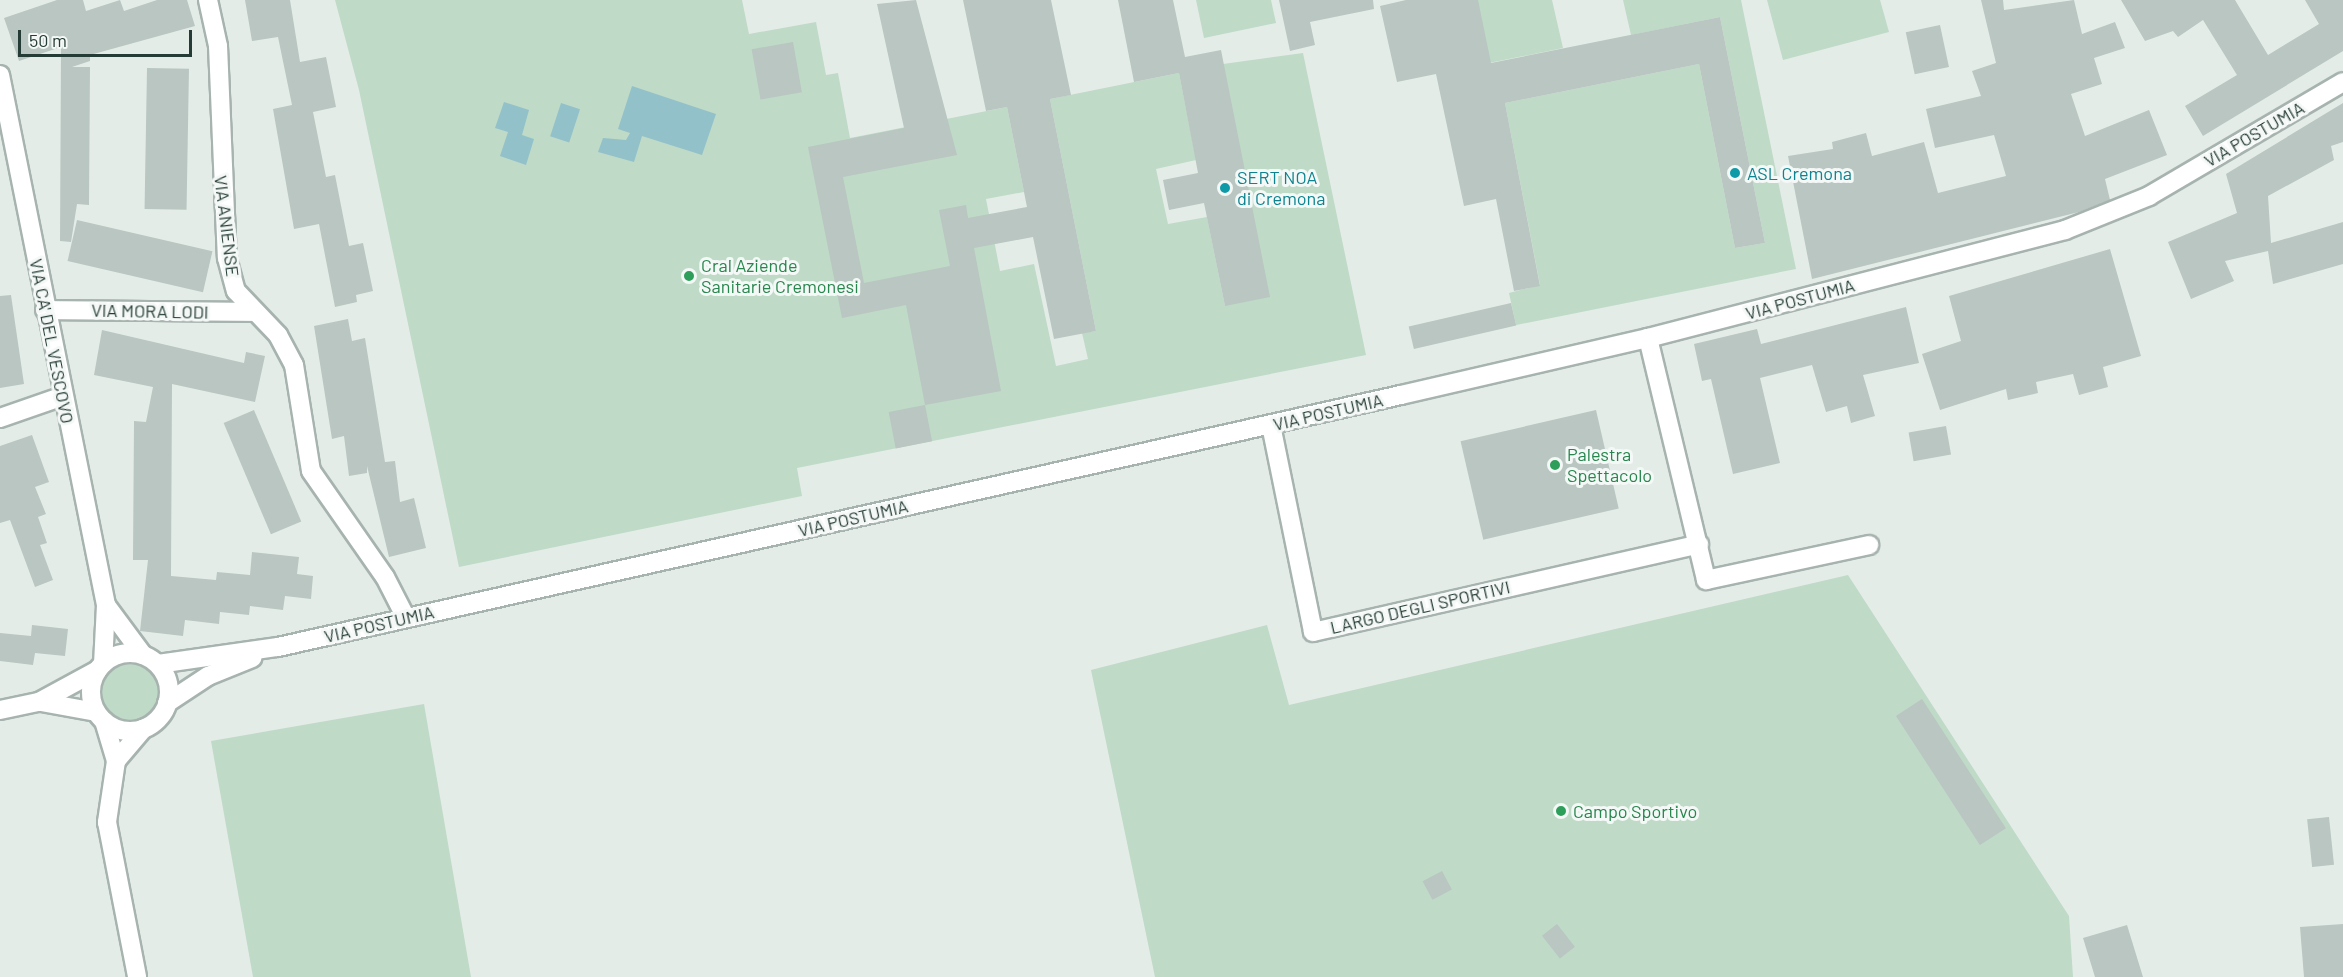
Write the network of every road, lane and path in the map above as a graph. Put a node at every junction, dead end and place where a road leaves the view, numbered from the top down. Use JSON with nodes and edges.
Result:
{"nodes":[{"id":1,"x":208,"y":0,"type":"edge"},
{"id":2,"x":0,"y":75,"type":"edge"},
{"id":3,"x":2343,"y":82,"type":"edge"},
{"id":4,"x":45,"y":310,"type":"junction"},
{"id":5,"x":255,"y":312,"type":"junction"},
{"id":6,"x":1648,"y":338,"type":"junction"},
{"id":7,"x":63,"y":396,"type":"junction"},
{"id":8,"x":0,"y":418,"type":"edge"},
{"id":9,"x":1271,"y":425,"type":"junction"},
{"id":10,"x":1699,"y":544,"type":"junction"},
{"id":11,"x":1869,"y":544,"type":"dead end"},
{"id":12,"x":106,"y":605,"type":"junction"},
{"id":13,"x":406,"y":618,"type":"junction"},
{"id":14,"x":278,"y":647,"type":"junction"},
{"id":15,"x":151,"y":660,"type":"junction"},
{"id":16,"x":100,"y":667,"type":"junction"},
{"id":17,"x":39,"y":702,"type":"junction"},
{"id":18,"x":167,"y":703,"type":"junction"},
{"id":19,"x":0,"y":710,"type":"edge"},
{"id":20,"x":100,"y":717,"type":"junction"},
{"id":21,"x":144,"y":728,"type":"junction"},
{"id":22,"x":116,"y":761,"type":"junction"},
{"id":23,"x":137,"y":977,"type":"edge"}],
"edges":[{"from":1,"to":5,"type":"street","name":"VIA ANIENSE"},
{"from":2,"to":4,"type":"street","name":"VIA CA' DEL VESCOVO"},
{"from":3,"to":6,"type":"street","name":"VIA POSTUMIA"},
{"from":4,"to":5,"type":"street","name":"VIA MORA LODI"},
{"from":4,"to":7,"type":"street","name":"VIA CA' DEL VESCOVO"},
{"from":5,"to":13,"type":"street","name":"VIA ANIENSE"},
{"from":6,"to":9,"type":"street","name":"VIA POSTUMIA"},
{"from":6,"to":10,"type":"street"},
{"from":7,"to":8,"type":"street"},
{"from":7,"to":12,"type":"street","name":"VIA CA' DEL VESCOVO"},
{"from":9,"to":10,"type":"street","name":"LARGO DEGLI SPORTIVI"},
{"from":9,"to":13,"type":"street","name":"VIA POSTUMIA"},
{"from":10,"to":11,"type":"street"},
{"from":12,"to":15,"type":"street","name":"VIA CA' DEL VESCOVO"},
{"from":12,"to":16,"type":"street","name":"VIA CA' DEL VESCOVO"},
{"from":13,"to":14,"type":"street","name":"VIA POSTUMIA"},
{"from":14,"to":15,"type":"street","name":"VIA POSTUMIA"},
{"from":14,"to":18,"type":"street","name":"VIA POSTUMIA"},
{"from":15,"to":16,"type":"street","name":"VIA POSTUMIA"},
{"from":15,"to":18,"type":"street"},
{"from":16,"to":17,"type":"street","name":"VIA POSTUMIA"},
{"from":16,"to":20,"type":"street"},
{"from":17,"to":19,"type":"street","name":"VIA POSTUMIA"},
{"from":17,"to":20,"type":"street"},
{"from":18,"to":21,"type":"street","name":"VIA POSTUMIA"},
{"from":20,"to":21,"type":"street"},
{"from":20,"to":22,"type":"street"},
{"from":21,"to":22,"type":"street","name":"VIA POSTUMIA"},
{"from":22,"to":23,"type":"street"}]}
